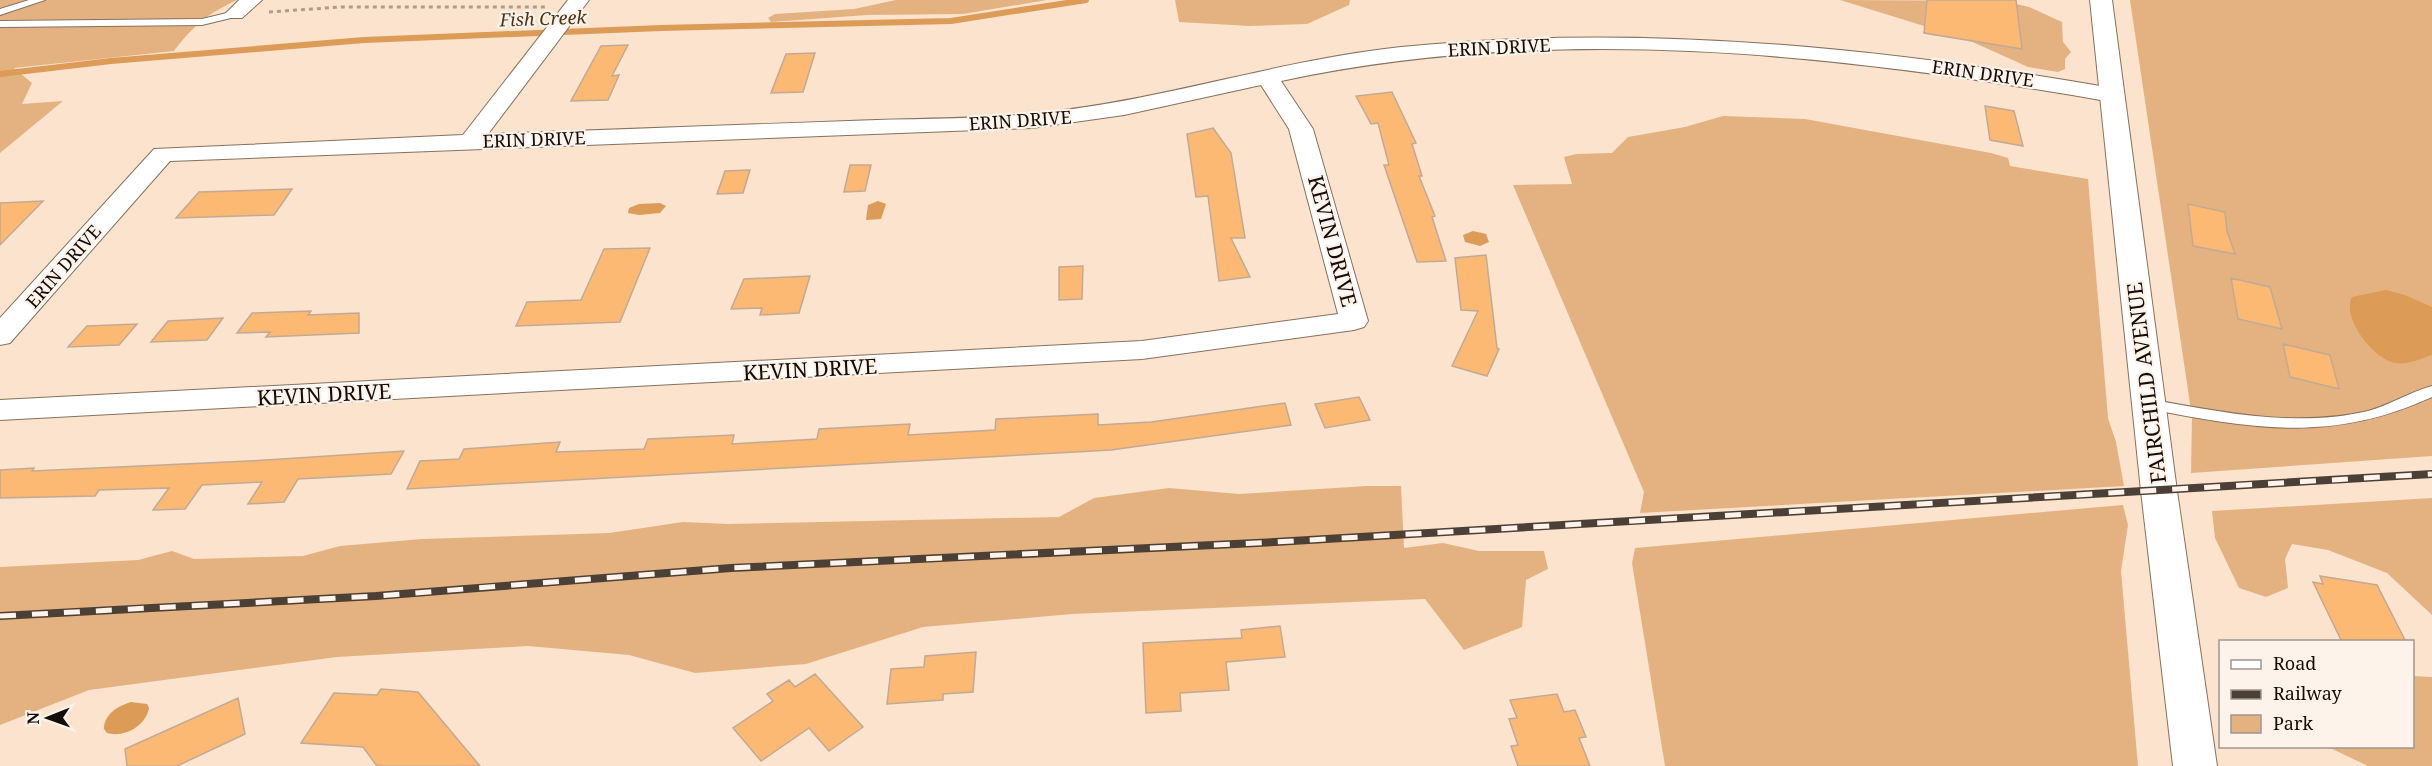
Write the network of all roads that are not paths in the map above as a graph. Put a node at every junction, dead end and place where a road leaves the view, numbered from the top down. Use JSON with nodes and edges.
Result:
{"nodes":[{"id":1,"x":40,"y":0,"type":"edge"},
{"id":2,"x":252,"y":0,"type":"edge"},
{"id":3,"x":2101,"y":0,"type":"edge"},
{"id":4,"x":571,"y":10,"type":"edge"},
{"id":5,"x":0,"y":12,"type":"edge"},
{"id":6,"x":235,"y":14,"type":"joint"},
{"id":7,"x":0,"y":24,"type":"edge"},
{"id":8,"x":1266,"y":76,"type":"junction"},
{"id":9,"x":2112,"y":95,"type":"junction"},
{"id":10,"x":471,"y":141,"type":"junction"},
{"id":11,"x":0,"y":336,"type":"edge"},
{"id":12,"x":2432,"y":390,"type":"edge"},
{"id":13,"x":2149,"y":404,"type":"junction"},
{"id":14,"x":0,"y":411,"type":"edge"},
{"id":15,"x":2195,"y":766,"type":"edge"}],
"edges":[{"from":1,"to":5,"type":"lane"},
{"from":2,"to":6,"type":"street"},
{"from":3,"to":9,"type":"main road","name":"FAIRCHILD AVENUE"},
{"from":4,"to":10,"type":"street"},
{"from":6,"to":7,"type":"lane"},
{"from":8,"to":9,"type":"street","name":"ERIN DRIVE"},
{"from":8,"to":10,"type":"street","name":"ERIN DRIVE"},
{"from":8,"to":14,"type":"street","name":"KEVIN DRIVE"},
{"from":9,"to":13,"type":"main road","name":"FAIRCHILD AVENUE"},
{"from":10,"to":11,"type":"street","name":"ERIN DRIVE"},
{"from":12,"to":13,"type":"lane"},
{"from":13,"to":15,"type":"main road","name":"FAIRCHILD AVENUE"}]}
